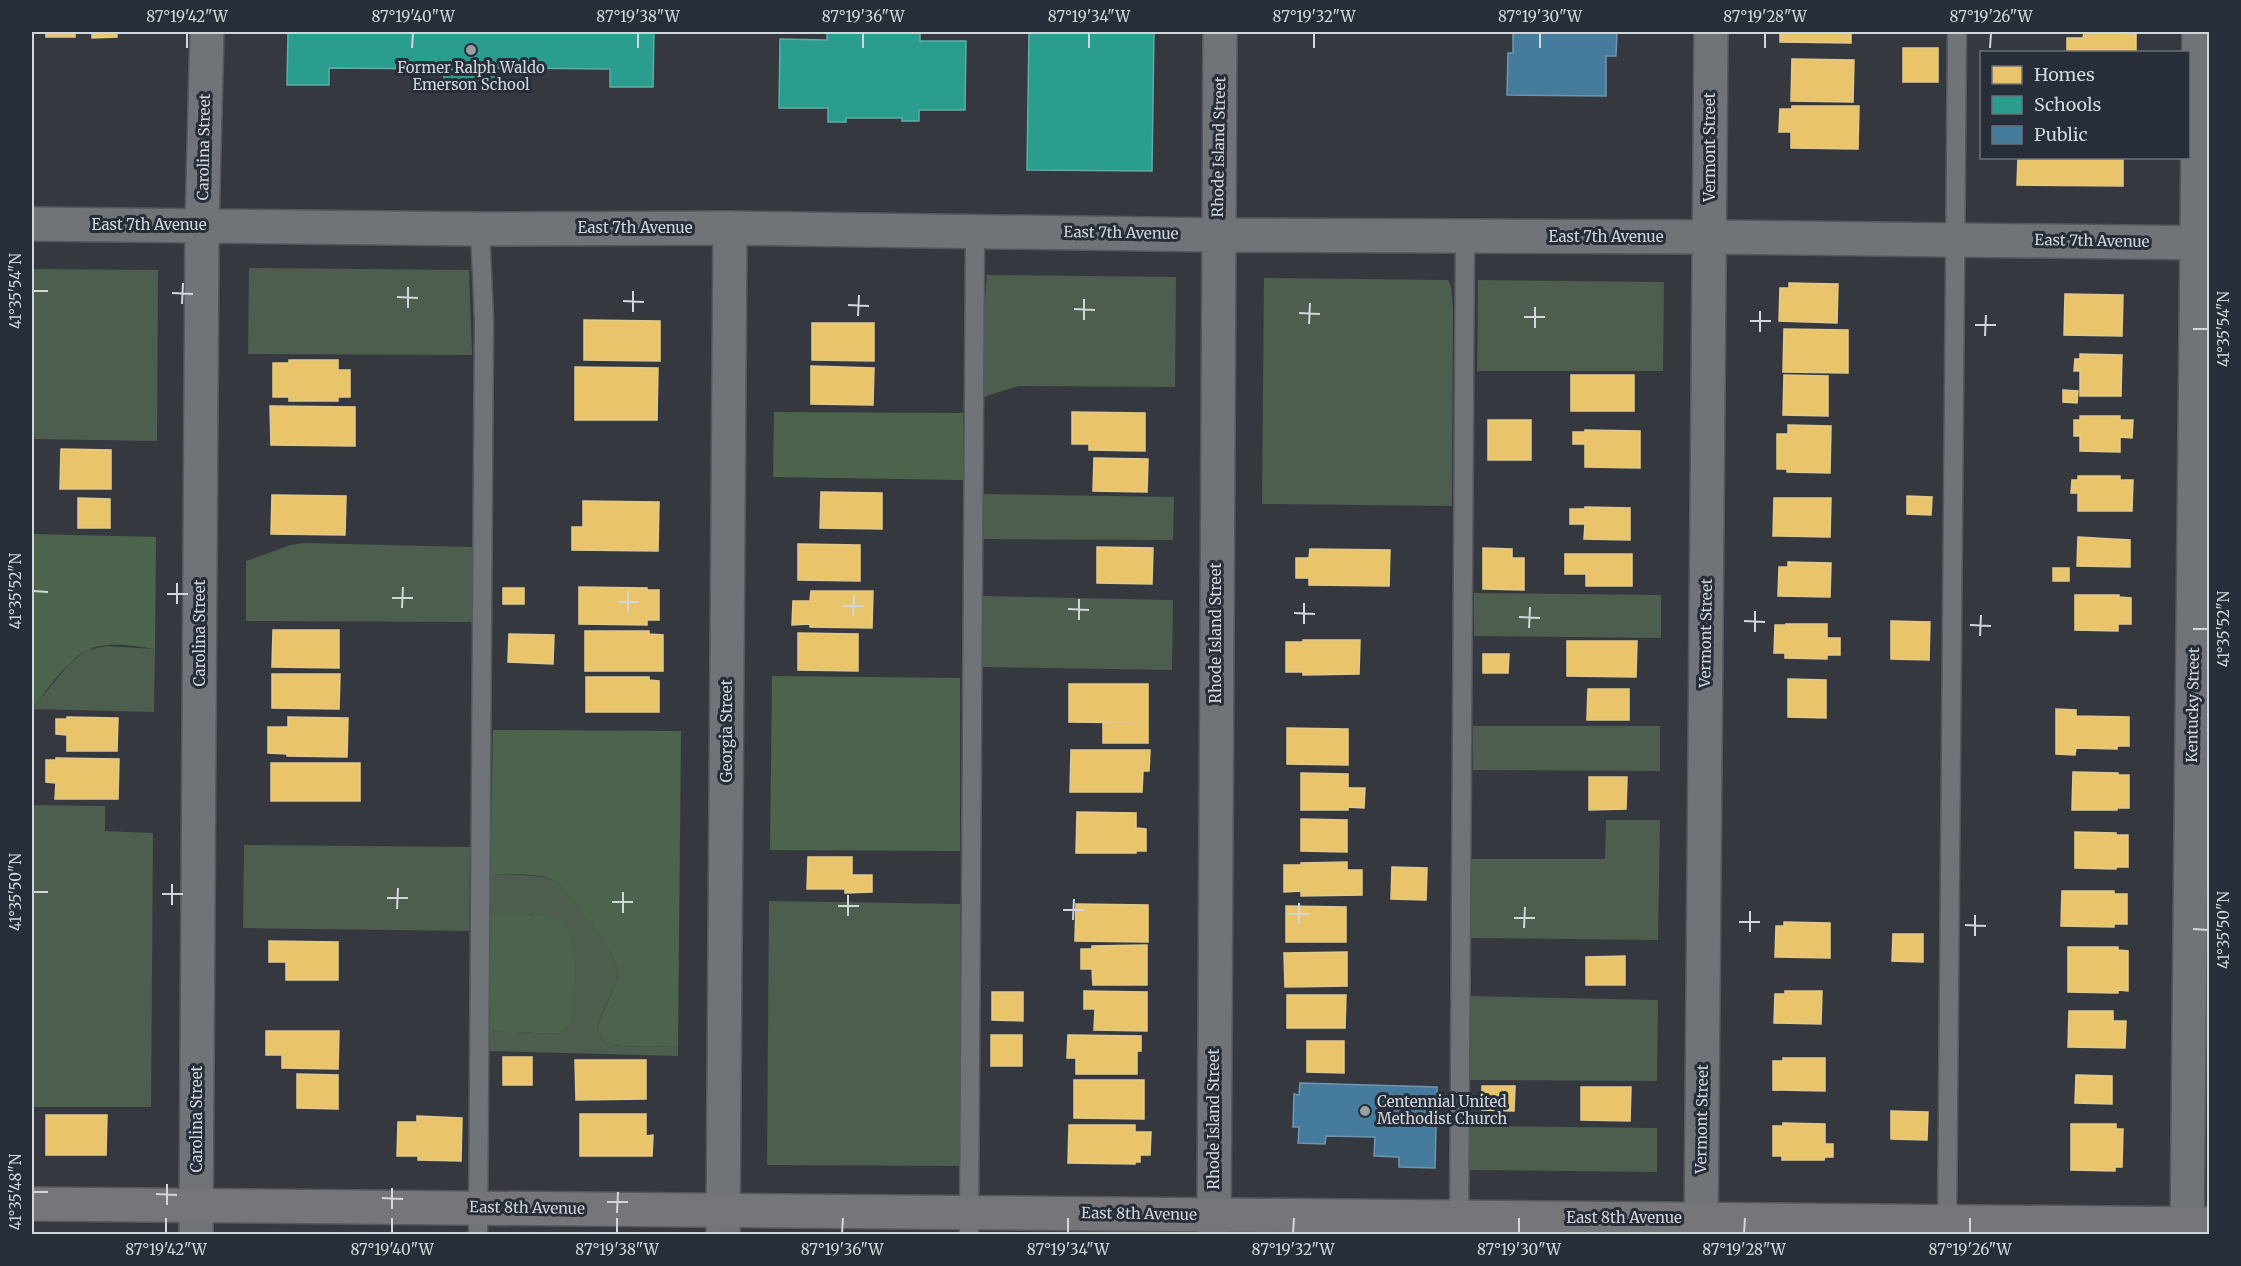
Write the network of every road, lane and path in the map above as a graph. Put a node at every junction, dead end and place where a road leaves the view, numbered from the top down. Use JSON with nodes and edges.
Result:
{"nodes":[{"id":1,"x":207,"y":32,"type":"edge"},
{"id":2,"x":1220,"y":32,"type":"edge"},
{"id":3,"x":1711,"y":32,"type":"edge"},
{"id":4,"x":1957,"y":32,"type":"edge"},
{"id":5,"x":2199,"y":32,"type":"edge"},
{"id":6,"x":32,"y":224,"type":"edge"},
{"id":7,"x":202,"y":226,"type":"junction"},
{"id":8,"x":730,"y":228,"type":"junction"},
{"id":9,"x":480,"y":229,"type":"junction"},
{"id":10,"x":975,"y":231,"type":"junction"},
{"id":11,"x":1218,"y":235,"type":"junction"},
{"id":12,"x":1465,"y":237,"type":"junction"},
{"id":13,"x":1710,"y":237,"type":"junction"},
{"id":14,"x":1955,"y":239,"type":"junction"},
{"id":15,"x":2203,"y":243,"type":"edge"},
{"id":16,"x":32,"y":1204,"type":"edge"},
{"id":17,"x":196,"y":1220,"type":"edge"},
{"id":18,"x":478,"y":1221,"type":"edge"},
{"id":19,"x":723,"y":1222,"type":"edge"},
{"id":20,"x":969,"y":1223,"type":"edge"},
{"id":21,"x":1214,"y":1225,"type":"edge"},
{"id":22,"x":1459,"y":1226,"type":"edge"},
{"id":23,"x":1701,"y":1227,"type":"edge"},
{"id":24,"x":2195,"y":1227,"type":"edge"},
{"id":25,"x":1947,"y":1228,"type":"edge"}],
"edges":[{"from":1,"to":7,"type":"street","name":"Carolina Street"},
{"from":2,"to":11,"type":"street","name":"Rhode Island Street"},
{"from":3,"to":13,"type":"street","name":"Vermont Street"},
{"from":4,"to":14,"type":"lane"},
{"from":5,"to":15,"type":"street","name":"Kentucky Street"},
{"from":6,"to":7,"type":"street","name":"East 7th Avenue"},
{"from":7,"to":9,"type":"street","name":"East 7th Avenue"},
{"from":7,"to":17,"type":"street","name":"Carolina Street"},
{"from":8,"to":9,"type":"street","name":"East 7th Avenue"},
{"from":8,"to":10,"type":"street","name":"East 7th Avenue"},
{"from":8,"to":19,"type":"street","name":"Georgia Street"},
{"from":9,"to":18,"type":"lane"},
{"from":10,"to":11,"type":"street","name":"East 7th Avenue"},
{"from":10,"to":20,"type":"lane"},
{"from":11,"to":12,"type":"street","name":"East 7th Avenue"},
{"from":11,"to":21,"type":"street","name":"Rhode Island Street"},
{"from":12,"to":13,"type":"street","name":"East 7th Avenue"},
{"from":12,"to":22,"type":"lane"},
{"from":13,"to":14,"type":"street","name":"East 7th Avenue"},
{"from":13,"to":23,"type":"street","name":"Vermont Street"},
{"from":14,"to":15,"type":"street","name":"East 7th Avenue"},
{"from":14,"to":25,"type":"lane"},
{"from":15,"to":24,"type":"street","name":"Kentucky Street"},
{"from":16,"to":17,"type":"street","name":"East 8th Avenue"},
{"from":17,"to":18,"type":"street","name":"East 8th Avenue"},
{"from":18,"to":19,"type":"street","name":"East 8th Avenue"},
{"from":19,"to":20,"type":"street","name":"East 8th Avenue"},
{"from":20,"to":21,"type":"street","name":"East 8th Avenue"},
{"from":21,"to":22,"type":"street","name":"East 8th Avenue"},
{"from":22,"to":23,"type":"street","name":"East 8th Avenue"},
{"from":23,"to":25,"type":"street","name":"East 8th Avenue"},
{"from":24,"to":25,"type":"street","name":"East 8th Avenue"}]}
